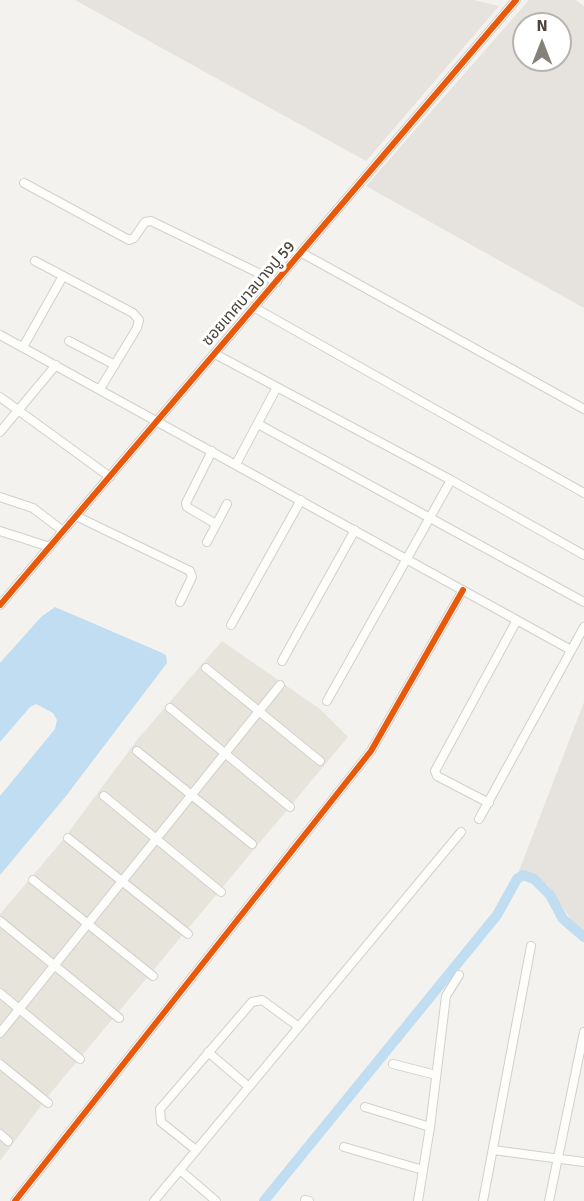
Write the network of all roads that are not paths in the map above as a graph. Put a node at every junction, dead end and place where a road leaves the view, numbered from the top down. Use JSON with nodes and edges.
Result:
{"nodes":[{"id":1,"x":516,"y":0,"type":"edge"},
{"id":2,"x":24,"y":183,"type":"dead end"},
{"id":3,"x":302,"y":253,"type":"junction"},
{"id":4,"x":35,"y":261,"type":"dead end"},
{"id":5,"x":63,"y":276,"type":"junction"},
{"id":6,"x":277,"y":282,"type":"junction"},
{"id":7,"x":255,"y":308,"type":"junction"},
{"id":8,"x":0,"y":335,"type":"edge"},
{"id":9,"x":69,"y":341,"type":"dead end"},
{"id":10,"x":23,"y":347,"type":"junction"},
{"id":11,"x":215,"y":354,"type":"junction"},
{"id":12,"x":56,"y":365,"type":"junction"},
{"id":13,"x":115,"y":365,"type":"junction"},
{"id":14,"x":277,"y":387,"type":"junction"},
{"id":15,"x":100,"y":389,"type":"junction"},
{"id":16,"x":0,"y":397,"type":"edge"},
{"id":17,"x":584,"y":409,"type":"edge"},
{"id":18,"x":18,"y":411,"type":"junction"},
{"id":19,"x":158,"y":421,"type":"junction"},
{"id":20,"x":258,"y":424,"type":"junction"},
{"id":21,"x":0,"y":432,"type":"edge"},
{"id":22,"x":212,"y":451,"type":"junction"},
{"id":23,"x":236,"y":464,"type":"junction"},
{"id":24,"x":110,"y":477,"type":"junction"},
{"id":25,"x":451,"y":480,"type":"junction"},
{"id":26,"x":584,"y":493,"type":"edge"},
{"id":27,"x":0,"y":497,"type":"edge"},
{"id":28,"x":301,"y":500,"type":"junction"},
{"id":29,"x":227,"y":504,"type":"dead end"},
{"id":30,"x":76,"y":516,"type":"junction"},
{"id":31,"x":430,"y":518,"type":"junction"},
{"id":32,"x":216,"y":524,"type":"junction"},
{"id":33,"x":355,"y":530,"type":"junction"},
{"id":34,"x":63,"y":531,"type":"junction"},
{"id":35,"x":1,"y":533,"type":"edge"},
{"id":36,"x":207,"y":542,"type":"dead end"},
{"id":37,"x":50,"y":547,"type":"junction"},
{"id":38,"x":584,"y":555,"type":"edge"},
{"id":39,"x":406,"y":560,"type":"junction"},
{"id":40,"x":463,"y":590,"type":"junction"},
{"id":41,"x":180,"y":602,"type":"dead end"},
{"id":42,"x":584,"y":602,"type":"edge"},
{"id":43,"x":0,"y":605,"type":"edge"},
{"id":44,"x":517,"y":620,"type":"junction"},
{"id":45,"x":231,"y":625,"type":"dead end"},
{"id":46,"x":584,"y":627,"type":"edge"},
{"id":47,"x":572,"y":650,"type":"junction"},
{"id":48,"x":282,"y":661,"type":"dead end"},
{"id":49,"x":206,"y":668,"type":"dead end"},
{"id":50,"x":280,"y":685,"type":"dead end"},
{"id":51,"x":327,"y":701,"type":"dead end"},
{"id":52,"x":170,"y":708,"type":"dead end"},
{"id":53,"x":260,"y":711,"type":"junction"},
{"id":54,"x":137,"y":751,"type":"dead end"},
{"id":55,"x":225,"y":754,"type":"junction"},
{"id":56,"x":320,"y":761,"type":"dead end"},
{"id":57,"x":104,"y":796,"type":"dead end"},
{"id":58,"x":192,"y":796,"type":"junction"},
{"id":59,"x":489,"y":803,"type":"junction"},
{"id":60,"x":290,"y":807,"type":"dead end"},
{"id":61,"x":479,"y":819,"type":"dead end"},
{"id":62,"x":461,"y":832,"type":"dead end"},
{"id":63,"x":68,"y":838,"type":"dead end"},
{"id":64,"x":157,"y":839,"type":"junction"},
{"id":65,"x":252,"y":844,"type":"dead end"},
{"id":66,"x":33,"y":880,"type":"dead end"},
{"id":67,"x":123,"y":882,"type":"junction"},
{"id":68,"x":221,"y":892,"type":"dead end"},
{"id":69,"x":0,"y":921,"type":"edge"},
{"id":70,"x":88,"y":924,"type":"junction"},
{"id":71,"x":188,"y":934,"type":"dead end"},
{"id":72,"x":531,"y":946,"type":"dead end"},
{"id":73,"x":54,"y":966,"type":"junction"},
{"id":74,"x":459,"y":975,"type":"dead end"},
{"id":75,"x":153,"y":976,"type":"dead end"},
{"id":76,"x":0,"y":993,"type":"edge"},
{"id":77,"x":20,"y":1009,"type":"junction"},
{"id":78,"x":119,"y":1018,"type":"dead end"},
{"id":79,"x":298,"y":1027,"type":"junction"},
{"id":80,"x":584,"y":1032,"type":"edge"},
{"id":81,"x":0,"y":1033,"type":"edge"},
{"id":82,"x":208,"y":1052,"type":"junction"},
{"id":83,"x":80,"y":1059,"type":"dead end"},
{"id":84,"x":0,"y":1064,"type":"edge"},
{"id":85,"x":393,"y":1064,"type":"dead end"},
{"id":86,"x":436,"y":1075,"type":"junction"},
{"id":87,"x":249,"y":1087,"type":"junction"},
{"id":88,"x":48,"y":1103,"type":"dead end"},
{"id":89,"x":365,"y":1107,"type":"dead end"},
{"id":90,"x":430,"y":1127,"type":"junction"},
{"id":91,"x":0,"y":1134,"type":"edge"},
{"id":92,"x":8,"y":1141,"type":"dead end"},
{"id":93,"x":344,"y":1147,"type":"dead end"},
{"id":94,"x":196,"y":1150,"type":"junction"},
{"id":95,"x":492,"y":1150,"type":"junction"},
{"id":96,"x":557,"y":1159,"type":"junction"},
{"id":97,"x":584,"y":1162,"type":"edge"},
{"id":98,"x":180,"y":1170,"type":"junction"},
{"id":99,"x":423,"y":1170,"type":"junction"},
{"id":100,"x":15,"y":1201,"type":"edge"},
{"id":101,"x":154,"y":1201,"type":"edge"},
{"id":102,"x":216,"y":1201,"type":"edge"},
{"id":103,"x":418,"y":1201,"type":"edge"},
{"id":104,"x":483,"y":1201,"type":"edge"},
{"id":105,"x":549,"y":1201,"type":"edge"}],
"edges":[{"from":1,"to":3,"type":"street","name":"ซอยเทศบาลบางปู 59"},
{"from":2,"to":6,"type":"street"},
{"from":3,"to":6,"type":"street","name":"ซอยเทศบาลบางปู 59"},
{"from":3,"to":17,"type":"street"},
{"from":4,"to":5,"type":"street"},
{"from":5,"to":10,"type":"street"},
{"from":5,"to":13,"type":"street"},
{"from":6,"to":7,"type":"street","name":"ซอยเทศบาลบางปู 59"},
{"from":7,"to":11,"type":"street","name":"ซอยเทศบาลบางปู 59"},
{"from":7,"to":26,"type":"street"},
{"from":8,"to":10,"type":"street"},
{"from":9,"to":13,"type":"street"},
{"from":10,"to":12,"type":"street"},
{"from":11,"to":14,"type":"street"},
{"from":11,"to":19,"type":"street","name":"ซอยเทศบาลบางปู 59"},
{"from":12,"to":15,"type":"street"},
{"from":12,"to":18,"type":"street"},
{"from":13,"to":15,"type":"street"},
{"from":14,"to":20,"type":"street"},
{"from":14,"to":25,"type":"street"},
{"from":15,"to":19,"type":"street"},
{"from":16,"to":18,"type":"street"},
{"from":18,"to":21,"type":"street"},
{"from":18,"to":24,"type":"street"},
{"from":19,"to":22,"type":"street"},
{"from":19,"to":24,"type":"street","name":"ซอยเทศบาลบางปู 59"},
{"from":20,"to":23,"type":"street"},
{"from":20,"to":31,"type":"street"},
{"from":22,"to":23,"type":"street"},
{"from":22,"to":32,"type":"street"},
{"from":23,"to":28,"type":"street"},
{"from":24,"to":30,"type":"street","name":"ซอยเทศบาลบางปู 59"},
{"from":25,"to":31,"type":"street"},
{"from":25,"to":38,"type":"street"},
{"from":27,"to":34,"type":"street"},
{"from":28,"to":33,"type":"street"},
{"from":28,"to":45,"type":"street"},
{"from":29,"to":32,"type":"street"},
{"from":30,"to":34,"type":"street","name":"ซอยเทศบาลบางปู 59"},
{"from":30,"to":41,"type":"street"},
{"from":31,"to":39,"type":"street"},
{"from":31,"to":42,"type":"street"},
{"from":32,"to":36,"type":"street"},
{"from":33,"to":39,"type":"street"},
{"from":33,"to":48,"type":"street"},
{"from":34,"to":37,"type":"street","name":"ซอยเทศบาลบางปู 59"},
{"from":35,"to":37,"type":"street"},
{"from":37,"to":43,"type":"street","name":"ซอยเทศบาลบางปู 59"},
{"from":39,"to":40,"type":"street"},
{"from":39,"to":51,"type":"street"},
{"from":40,"to":44,"type":"street"},
{"from":40,"to":100,"type":"street"},
{"from":44,"to":47,"type":"street"},
{"from":44,"to":59,"type":"street"},
{"from":46,"to":47,"type":"street"},
{"from":47,"to":59,"type":"street"},
{"from":49,"to":53,"type":"street"},
{"from":50,"to":53,"type":"street"},
{"from":52,"to":55,"type":"street"},
{"from":53,"to":55,"type":"street"},
{"from":53,"to":56,"type":"street"},
{"from":54,"to":58,"type":"street"},
{"from":55,"to":58,"type":"street"},
{"from":55,"to":60,"type":"street"},
{"from":57,"to":64,"type":"street"},
{"from":58,"to":64,"type":"street"},
{"from":58,"to":65,"type":"street"},
{"from":59,"to":61,"type":"street"},
{"from":62,"to":79,"type":"street"},
{"from":63,"to":67,"type":"street"},
{"from":64,"to":67,"type":"street"},
{"from":64,"to":68,"type":"street"},
{"from":66,"to":70,"type":"street"},
{"from":67,"to":70,"type":"street"},
{"from":67,"to":71,"type":"street"},
{"from":69,"to":73,"type":"street"},
{"from":70,"to":73,"type":"street"},
{"from":70,"to":75,"type":"street"},
{"from":72,"to":95,"type":"street"},
{"from":73,"to":77,"type":"street"},
{"from":73,"to":78,"type":"street"},
{"from":74,"to":86,"type":"street"},
{"from":76,"to":77,"type":"street"},
{"from":77,"to":81,"type":"street"},
{"from":77,"to":83,"type":"street"},
{"from":79,"to":82,"type":"street"},
{"from":79,"to":87,"type":"street"},
{"from":80,"to":96,"type":"street"},
{"from":82,"to":87,"type":"street"},
{"from":82,"to":94,"type":"street"},
{"from":84,"to":88,"type":"street"},
{"from":85,"to":86,"type":"street"},
{"from":86,"to":90,"type":"street"},
{"from":87,"to":94,"type":"street"},
{"from":89,"to":90,"type":"street"},
{"from":90,"to":99,"type":"street"},
{"from":91,"to":92,"type":"street"},
{"from":93,"to":99,"type":"street"},
{"from":94,"to":98,"type":"street"},
{"from":95,"to":96,"type":"street"},
{"from":95,"to":104,"type":"street"},
{"from":96,"to":97,"type":"street"},
{"from":96,"to":105,"type":"street"},
{"from":98,"to":101,"type":"street"},
{"from":98,"to":102,"type":"street"},
{"from":99,"to":103,"type":"street"}]}
